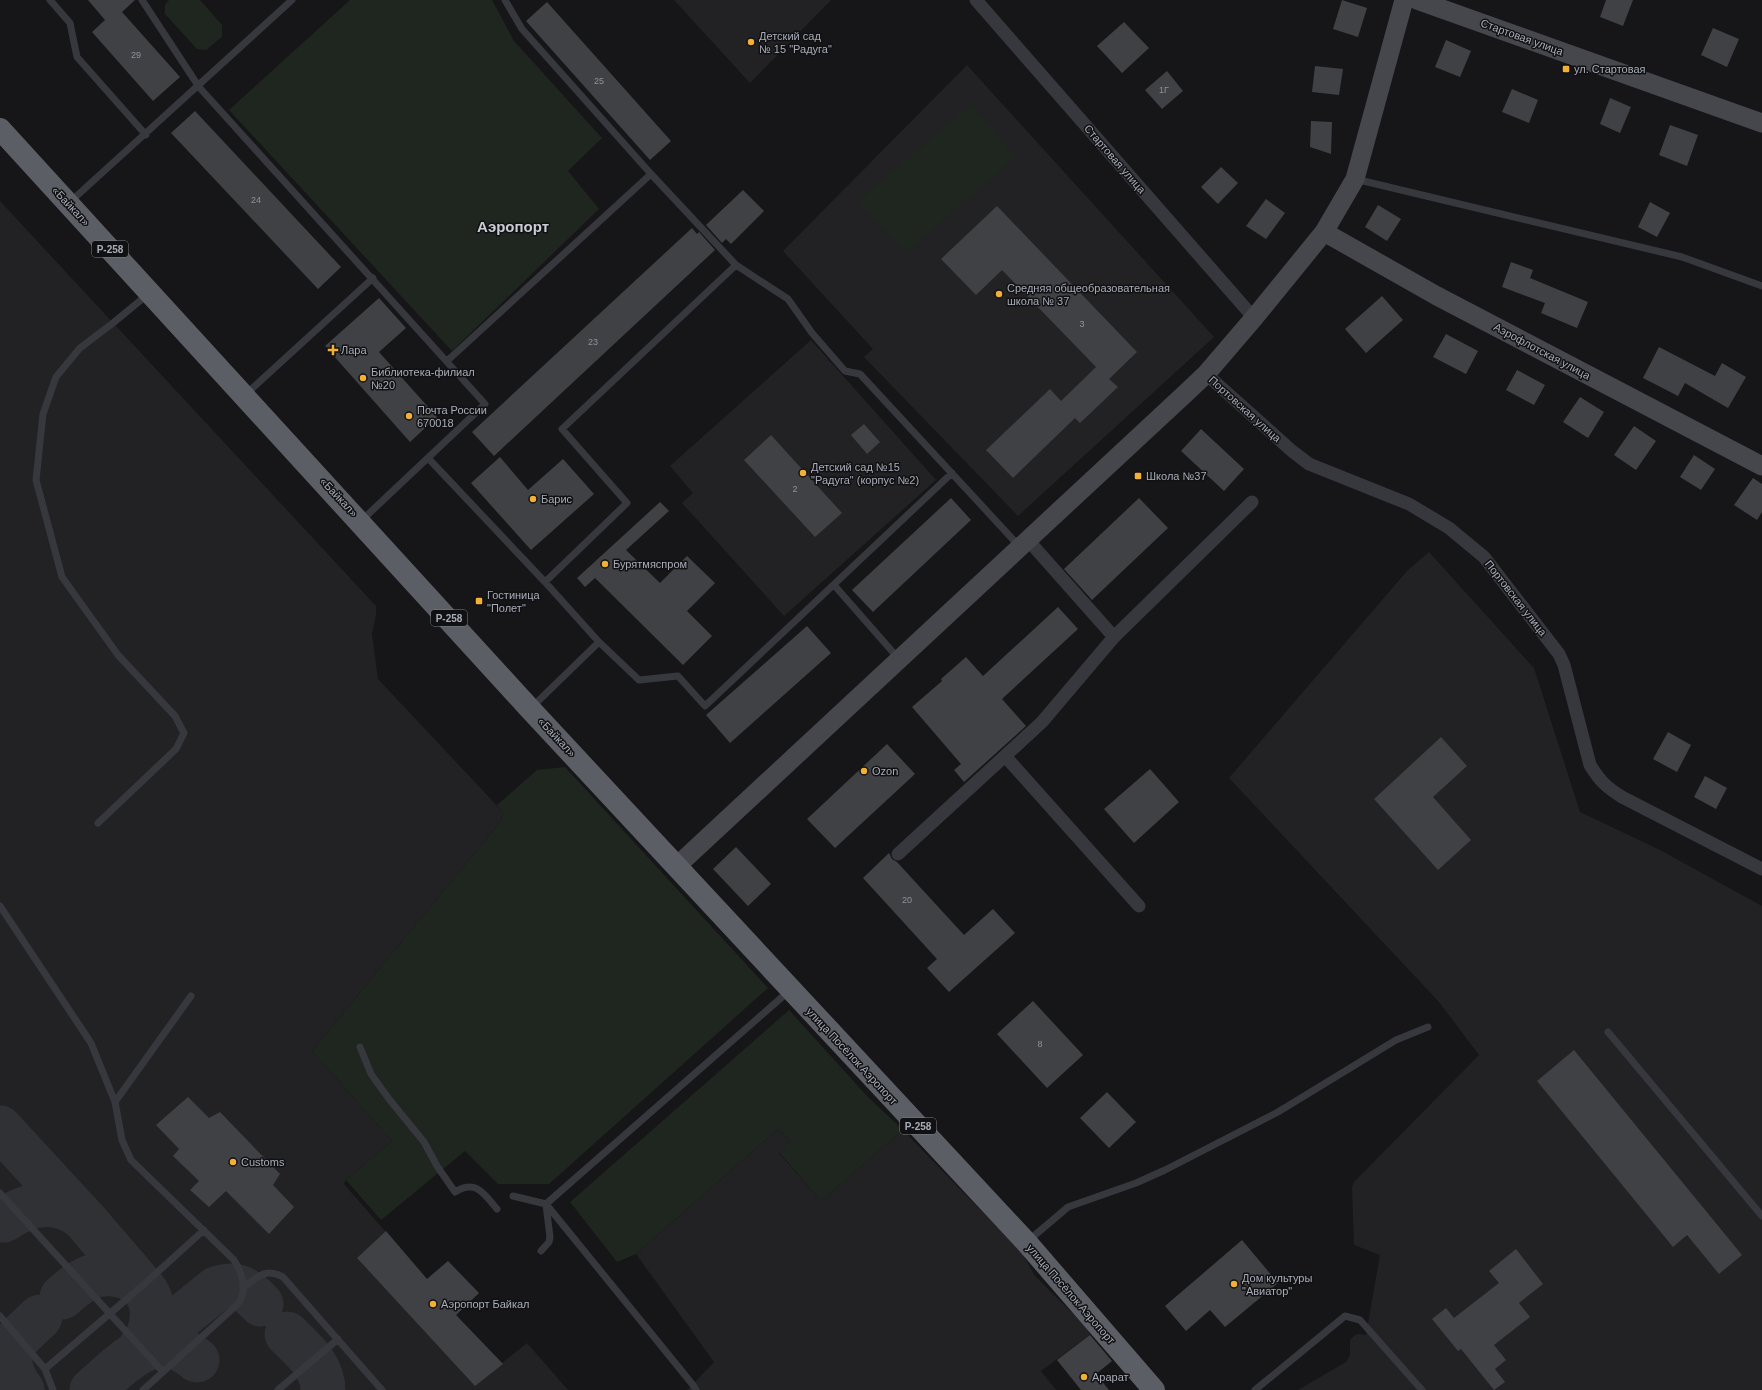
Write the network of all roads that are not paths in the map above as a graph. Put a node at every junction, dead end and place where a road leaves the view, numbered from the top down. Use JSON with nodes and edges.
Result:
{"nodes":[{"id":1,"x":50,"y":0,"type":"edge"},
{"id":2,"x":142,"y":0,"type":"edge"},
{"id":3,"x":292,"y":0,"type":"edge"},
{"id":4,"x":505,"y":0,"type":"edge"},
{"id":5,"x":976,"y":0,"type":"edge"},
{"id":6,"x":1404,"y":0,"type":"edge"},
{"id":7,"x":1417,"y":0,"type":"edge"},
{"id":8,"x":199,"y":86,"type":"junction"},
{"id":9,"x":1762,"y":123,"type":"edge"},
{"id":10,"x":0,"y":129,"type":"edge"},
{"id":11,"x":146,"y":135,"type":"junction"},
{"id":12,"x":651,"y":174,"type":"junction"},
{"id":13,"x":1355,"y":179,"type":"junction"},
{"id":14,"x":69,"y":204,"type":"junction"},
{"id":15,"x":1324,"y":232,"type":"junction"},
{"id":16,"x":736,"y":265,"type":"junction"},
{"id":17,"x":373,"y":278,"type":"junction"},
{"id":18,"x":1762,"y":286,"type":"edge"},
{"id":19,"x":150,"y":292,"type":"junction"},
{"id":20,"x":1254,"y":318,"type":"junction"},
{"id":21,"x":447,"y":361,"type":"junction"},
{"id":22,"x":1206,"y":374,"type":"junction"},
{"id":23,"x":244,"y":395,"type":"junction"},
{"id":24,"x":428,"y":458,"type":"junction"},
{"id":25,"x":1762,"y":466,"type":"edge"},
{"id":26,"x":952,"y":473,"type":"junction"},
{"id":27,"x":1252,"y":502,"type":"dead end"},
{"id":28,"x":361,"y":521,"type":"junction"},
{"id":29,"x":1024,"y":544,"type":"junction"},
{"id":30,"x":545,"y":582,"type":"junction"},
{"id":31,"x":834,"y":585,"type":"junction"},
{"id":32,"x":1114,"y":637,"type":"junction"},
{"id":33,"x":599,"y":642,"type":"junction"},
{"id":34,"x":899,"y":660,"type":"junction"},
{"id":35,"x":530,"y":709,"type":"junction"},
{"id":36,"x":1005,"y":756,"type":"junction"},
{"id":37,"x":98,"y":823,"type":"dead end"},
{"id":38,"x":898,"y":854,"type":"dead end"},
{"id":39,"x":678,"y":865,"type":"junction"},
{"id":40,"x":1762,"y":869,"type":"edge"},
{"id":41,"x":0,"y":906,"type":"edge"},
{"id":42,"x":1139,"y":906,"type":"dead end"},
{"id":43,"x":791,"y":989,"type":"junction"},
{"id":44,"x":191,"y":996,"type":"dead end"},
{"id":45,"x":1428,"y":1027,"type":"dead end"},
{"id":46,"x":1608,"y":1032,"type":"dead end"},
{"id":47,"x":360,"y":1047,"type":"dead end"},
{"id":48,"x":115,"y":1102,"type":"junction"},
{"id":49,"x":0,"y":1193,"type":"edge"},
{"id":50,"x":513,"y":1196,"type":"dead end"},
{"id":51,"x":546,"y":1204,"type":"junction"},
{"id":52,"x":497,"y":1209,"type":"dead end"},
{"id":53,"x":1762,"y":1216,"type":"edge"},
{"id":54,"x":204,"y":1230,"type":"junction"},
{"id":55,"x":1026,"y":1243,"type":"junction"},
{"id":56,"x":541,"y":1251,"type":"dead end"},
{"id":57,"x":243,"y":1288,"type":"junction"},
{"id":58,"x":110,"y":1314,"type":"junction"},
{"id":59,"x":0,"y":1316,"type":"edge"},
{"id":60,"x":338,"y":1339,"type":"junction"},
{"id":61,"x":45,"y":1369,"type":"junction"},
{"id":62,"x":163,"y":1372,"type":"junction"},
{"id":63,"x":53,"y":1390,"type":"edge"},
{"id":64,"x":143,"y":1390,"type":"edge"},
{"id":65,"x":278,"y":1390,"type":"edge"},
{"id":66,"x":382,"y":1390,"type":"edge"},
{"id":67,"x":696,"y":1390,"type":"edge"},
{"id":68,"x":1154,"y":1390,"type":"edge"},
{"id":69,"x":1254,"y":1390,"type":"edge"},
{"id":70,"x":1422,"y":1390,"type":"edge"}],
"edges":[{"from":1,"to":11,"type":"lane"},
{"from":2,"to":8,"type":"lane"},
{"from":3,"to":8,"type":"lane"},
{"from":4,"to":12,"type":"lane"},
{"from":5,"to":20,"type":"street","name":"Стартовая улица"},
{"from":6,"to":13,"type":"main road"},
{"from":7,"to":9,"type":"main road","name":"Стартовая улица"},
{"from":8,"to":11,"type":"lane"},
{"from":8,"to":17,"type":"lane"},
{"from":10,"to":14,"type":"highway","name":"«Байкал»","number":"Р-258"},
{"from":11,"to":14,"type":"lane"},
{"from":12,"to":16,"type":"lane"},
{"from":12,"to":21,"type":"lane"},
{"from":13,"to":15,"type":"main road"},
{"from":13,"to":18,"type":"lane"},
{"from":14,"to":19,"type":"highway","name":"«Байкал»","number":"Р-258"},
{"from":15,"to":20,"type":"main road"},
{"from":15,"to":25,"type":"main road","name":"Аэрофлотская улица"},
{"from":16,"to":26,"type":"lane"},
{"from":16,"to":30,"type":"lane"},
{"from":17,"to":21,"type":"lane"},
{"from":17,"to":23,"type":"lane"},
{"from":19,"to":23,"type":"highway","name":"«Байкал»","number":"Р-258"},
{"from":19,"to":37,"type":"lane"},
{"from":20,"to":22,"type":"main road"},
{"from":21,"to":24,"type":"lane"},
{"from":22,"to":29,"type":"main road"},
{"from":22,"to":40,"type":"street","name":"Портовская улица"},
{"from":23,"to":28,"type":"highway","name":"«Байкал»","number":"Р-258"},
{"from":24,"to":28,"type":"lane"},
{"from":24,"to":30,"type":"lane"},
{"from":26,"to":29,"type":"lane"},
{"from":26,"to":31,"type":"lane"},
{"from":27,"to":32,"type":"street"},
{"from":28,"to":35,"type":"highway","name":"«Байкал»","number":"Р-258"},
{"from":29,"to":32,"type":"street"},
{"from":29,"to":34,"type":"main road"},
{"from":30,"to":33,"type":"lane"},
{"from":31,"to":33,"type":"lane"},
{"from":31,"to":34,"type":"lane"},
{"from":32,"to":36,"type":"street"},
{"from":33,"to":35,"type":"lane"},
{"from":34,"to":39,"type":"main road"},
{"from":35,"to":39,"type":"highway","name":"«Байкал»","number":"Р-258"},
{"from":36,"to":38,"type":"street"},
{"from":36,"to":42,"type":"street"},
{"from":39,"to":43,"type":"highway","name":"улица Посёлок Аэропорт","number":"Р-258"},
{"from":41,"to":48,"type":"lane"},
{"from":43,"to":51,"type":"lane"},
{"from":43,"to":55,"type":"highway","name":"улица Посёлок Аэропорт","number":"Р-258"},
{"from":44,"to":48,"type":"lane"},
{"from":45,"to":55,"type":"lane"},
{"from":46,"to":53,"type":"lane"},
{"from":47,"to":52,"type":"lane"},
{"from":48,"to":54,"type":"lane"},
{"from":49,"to":58,"type":"lane"},
{"from":50,"to":51,"type":"lane"},
{"from":51,"to":56,"type":"lane"},
{"from":51,"to":67,"type":"lane"},
{"from":54,"to":57,"type":"lane"},
{"from":54,"to":58,"type":"lane"},
{"from":55,"to":68,"type":"highway","name":"улица Посёлок Аэропорт","number":"Р-258"},
{"from":57,"to":60,"type":"lane"},
{"from":57,"to":62,"type":"lane"},
{"from":58,"to":61,"type":"lane"},
{"from":58,"to":62,"type":"lane"},
{"from":59,"to":61,"type":"lane"},
{"from":60,"to":65,"type":"lane"},
{"from":60,"to":66,"type":"lane"},
{"from":61,"to":63,"type":"lane"},
{"from":62,"to":64,"type":"lane"},
{"from":69,"to":70,"type":"lane"}]}
